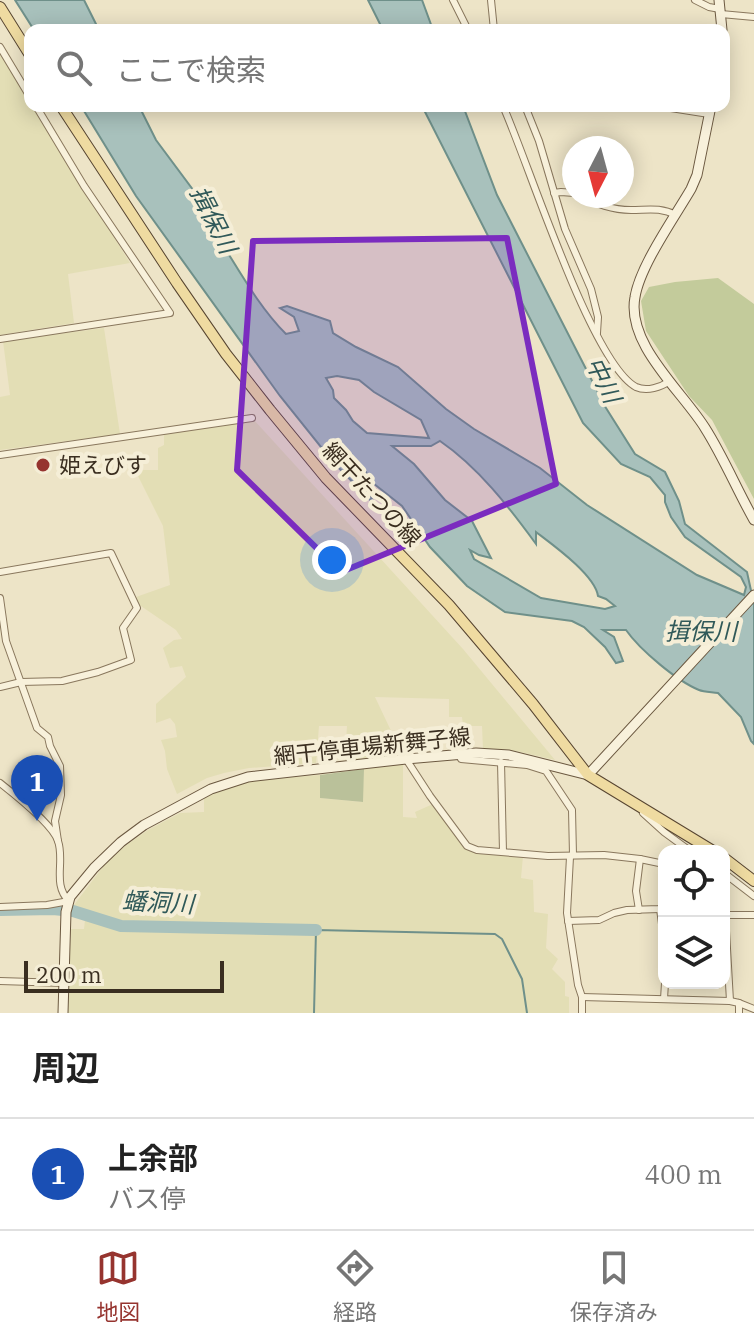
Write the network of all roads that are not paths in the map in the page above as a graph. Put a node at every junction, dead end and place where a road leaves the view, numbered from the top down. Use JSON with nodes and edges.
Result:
{"nodes":[{"id":1,"x":453,"y":0,"type":"edge"},
{"id":2,"x":491,"y":0,"type":"edge"},
{"id":3,"x":695,"y":0,"type":"edge"},
{"id":4,"x":0,"y":7,"type":"edge"},
{"id":5,"x":720,"y":8,"type":"edge"},
{"id":6,"x":754,"y":17,"type":"edge"},
{"id":7,"x":465,"y":24,"type":"edge"},
{"id":8,"x":493,"y":24,"type":"edge"},
{"id":9,"x":24,"y":45,"type":"edge"},
{"id":10,"x":0,"y":47,"type":"edge"},
{"id":11,"x":24,"y":87,"type":"edge"},
{"id":12,"x":40,"y":112,"type":"edge"},
{"id":13,"x":65,"y":112,"type":"edge"},
{"id":14,"x":506,"y":112,"type":"edge"},
{"id":15,"x":527,"y":112,"type":"edge"},
{"id":16,"x":710,"y":112,"type":"edge"},
{"id":17,"x":562,"y":192,"type":"edge"},
{"id":18,"x":554,"y":193,"type":"junction"},
{"id":19,"x":620,"y":208,"type":"edge"},
{"id":20,"x":676,"y":215,"type":"junction"},
{"id":21,"x":597,"y":334,"type":"junction"},
{"id":22,"x":0,"y":339,"type":"edge"},
{"id":23,"x":670,"y":381,"type":"junction"},
{"id":24,"x":252,"y":418,"type":"dead end"},
{"id":25,"x":0,"y":455,"type":"edge"},
{"id":26,"x":754,"y":520,"type":"edge"},
{"id":27,"x":0,"y":572,"type":"edge"},
{"id":28,"x":754,"y":595,"type":"edge"},
{"id":29,"x":0,"y":598,"type":"edge"},
{"id":30,"x":21,"y":682,"type":"junction"},
{"id":31,"x":0,"y":687,"type":"edge"},
{"id":32,"x":459,"y":754,"type":"junction"},
{"id":33,"x":406,"y":759,"type":"junction"},
{"id":34,"x":501,"y":762,"type":"junction"},
{"id":35,"x":591,"y":772,"type":"junction"},
{"id":36,"x":0,"y":783,"type":"edge"},
{"id":37,"x":633,"y":804,"type":"junction"},
{"id":38,"x":58,"y":841,"type":"junction"},
{"id":39,"x":682,"y":845,"type":"edge"},
{"id":40,"x":703,"y":845,"type":"edge"},
{"id":41,"x":503,"y":852,"type":"junction"},
{"id":42,"x":572,"y":856,"type":"junction"},
{"id":43,"x":640,"y":859,"type":"junction"},
{"id":44,"x":658,"y":863,"type":"edge"},
{"id":45,"x":730,"y":863,"type":"edge"},
{"id":46,"x":730,"y":878,"type":"edge"},
{"id":47,"x":754,"y":881,"type":"edge"},
{"id":48,"x":754,"y":896,"type":"edge"},
{"id":49,"x":67,"y":906,"type":"junction"},
{"id":50,"x":0,"y":907,"type":"edge"},
{"id":51,"x":658,"y":908,"type":"edge"},
{"id":52,"x":639,"y":910,"type":"junction"},
{"id":53,"x":730,"y":915,"type":"edge"},
{"id":54,"x":754,"y":915,"type":"edge"},
{"id":55,"x":568,"y":921,"type":"junction"},
{"id":56,"x":0,"y":981,"type":"edge"},
{"id":57,"x":64,"y":983,"type":"junction"},
{"id":58,"x":665,"y":989,"type":"edge"},
{"id":59,"x":729,"y":989,"type":"edge"},
{"id":60,"x":582,"y":997,"type":"junction"},
{"id":61,"x":664,"y":999,"type":"junction"},
{"id":62,"x":730,"y":1001,"type":"junction"},
{"id":63,"x":739,"y":1003,"type":"junction"},
{"id":64,"x":754,"y":1009,"type":"edge"},
{"id":65,"x":63,"y":1013,"type":"edge"},
{"id":66,"x":582,"y":1013,"type":"edge"},
{"id":67,"x":739,"y":1013,"type":"edge"}],
"edges":[{"from":1,"to":7,"type":"street"},
{"from":2,"to":8,"type":"street"},
{"from":3,"to":5,"type":"street"},
{"from":4,"to":9,"type":"main road"},
{"from":5,"to":6,"type":"street"},
{"from":10,"to":11,"type":"street"},
{"from":12,"to":22,"type":"street"},
{"from":13,"to":35,"type":"main road","name":"網干たつの線"},
{"from":14,"to":21,"type":"street"},
{"from":15,"to":18,"type":"street"},
{"from":16,"to":20,"type":"main road"},
{"from":17,"to":18,"type":"street"},
{"from":18,"to":21,"type":"street"},
{"from":19,"to":20,"type":"street"},
{"from":20,"to":23,"type":"main road"},
{"from":21,"to":23,"type":"street"},
{"from":23,"to":26,"type":"main road"},
{"from":24,"to":25,"type":"street"},
{"from":27,"to":30,"type":"street"},
{"from":28,"to":35,"type":"main road"},
{"from":29,"to":30,"type":"street"},
{"from":30,"to":31,"type":"street"},
{"from":30,"to":38,"type":"street"},
{"from":32,"to":33,"type":"main road","name":"網干停車場新舞子線"},
{"from":32,"to":34,"type":"street"},
{"from":32,"to":35,"type":"main road","name":"網干停車場新舞子線"},
{"from":33,"to":41,"type":"street"},
{"from":33,"to":49,"type":"main road","name":"網干停車場新舞子線"},
{"from":34,"to":41,"type":"street"},
{"from":34,"to":42,"type":"street"},
{"from":35,"to":37,"type":"main road","name":"網干たつの線"},
{"from":36,"to":38,"type":"street"},
{"from":37,"to":39,"type":"street"},
{"from":37,"to":40,"type":"main road","name":"網干たつの線"},
{"from":38,"to":49,"type":"street"},
{"from":41,"to":42,"type":"street"},
{"from":42,"to":43,"type":"street"},
{"from":42,"to":55,"type":"street"},
{"from":43,"to":44,"type":"street"},
{"from":43,"to":52,"type":"street"},
{"from":45,"to":47,"type":"main road"},
{"from":46,"to":48,"type":"street"},
{"from":49,"to":50,"type":"street"},
{"from":49,"to":57,"type":"main road"},
{"from":51,"to":52,"type":"street"},
{"from":52,"to":55,"type":"street"},
{"from":53,"to":54,"type":"street"},
{"from":55,"to":60,"type":"street"},
{"from":56,"to":57,"type":"street"},
{"from":57,"to":65,"type":"main road"},
{"from":58,"to":61,"type":"street"},
{"from":59,"to":62,"type":"street"},
{"from":60,"to":61,"type":"street"},
{"from":60,"to":66,"type":"street"},
{"from":61,"to":62,"type":"street"},
{"from":62,"to":63,"type":"street"},
{"from":63,"to":64,"type":"street"},
{"from":63,"to":67,"type":"street"}]}
